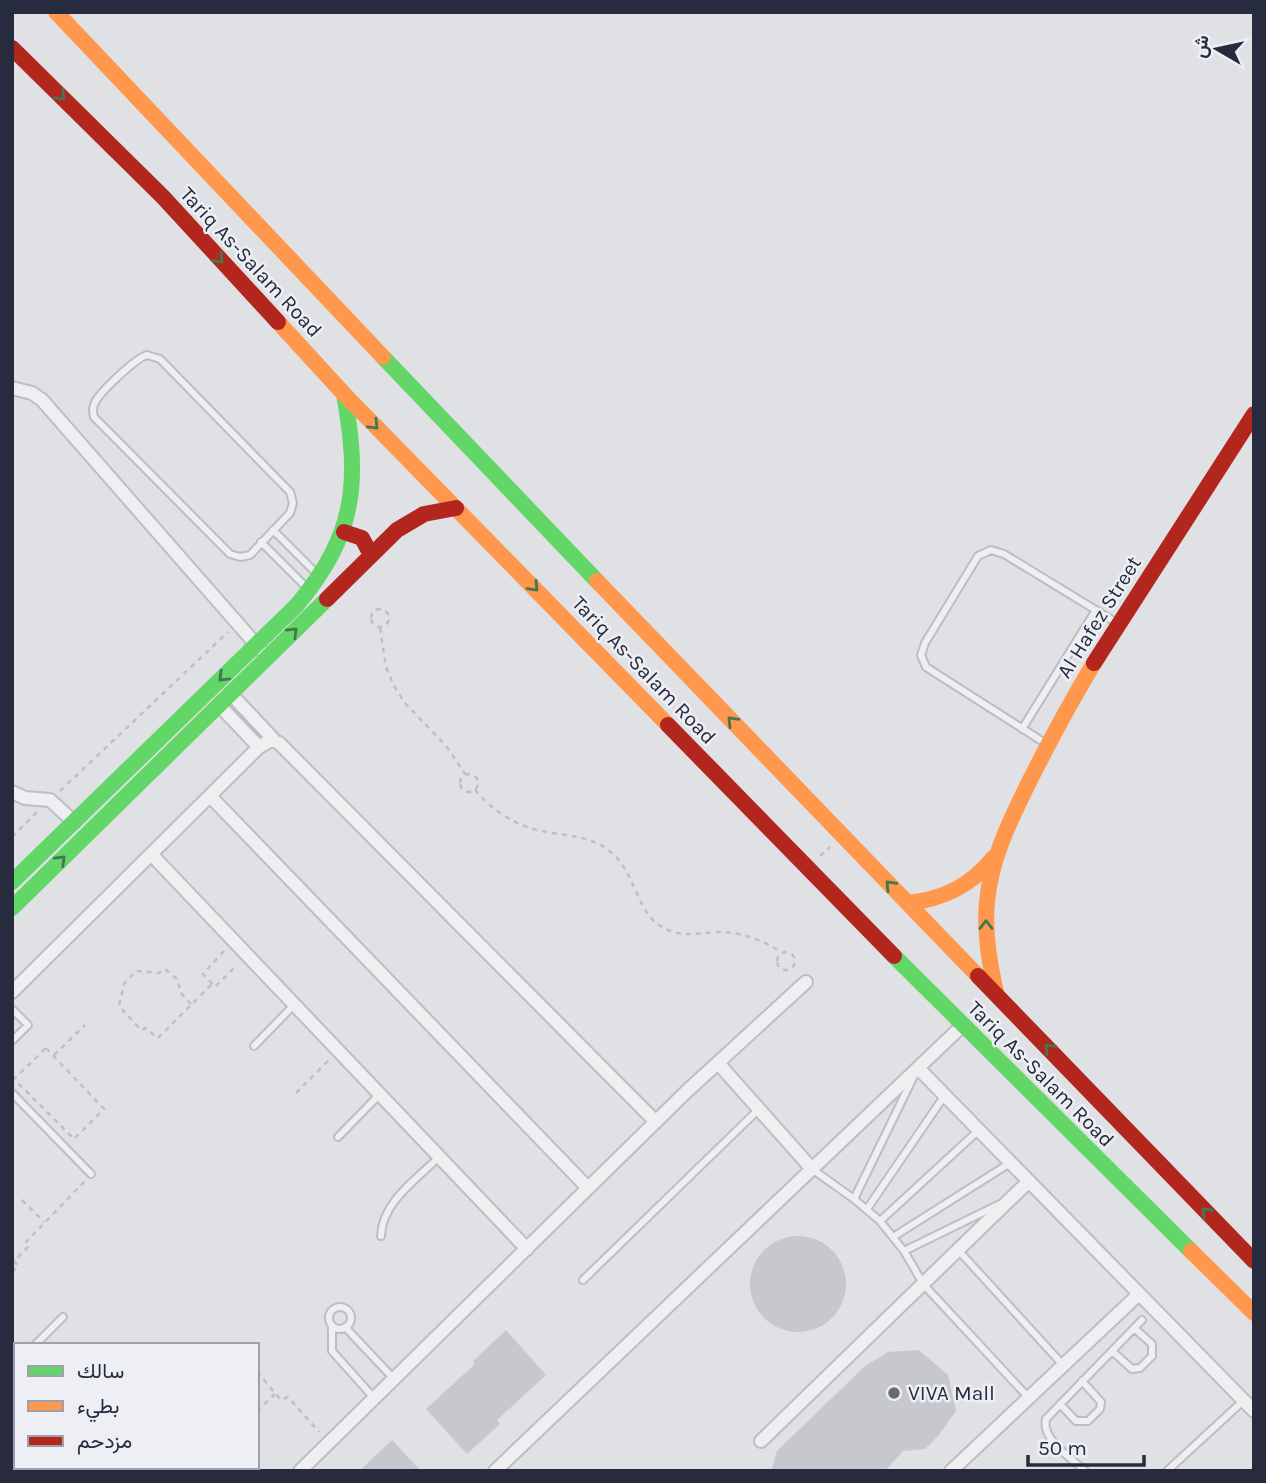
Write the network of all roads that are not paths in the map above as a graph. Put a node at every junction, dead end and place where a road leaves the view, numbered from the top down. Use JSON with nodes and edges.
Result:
{"nodes":[{"id":1,"x":56,"y":12,"type":"edge"},
{"id":2,"x":12,"y":48,"type":"edge"},
{"id":3,"x":12,"y":388,"type":"edge"},
{"id":4,"x":344,"y":394,"type":"junction"},
{"id":5,"x":1254,"y":414,"type":"edge"},
{"id":6,"x":456,"y":508,"type":"junction"},
{"id":7,"x":273,"y":530,"type":"junction"},
{"id":8,"x":344,"y":532,"type":"junction"},
{"id":9,"x":261,"y":542,"type":"junction"},
{"id":10,"x":371,"y":555,"type":"junction"},
{"id":11,"x":321,"y":577,"type":"junction"},
{"id":12,"x":310,"y":591,"type":"junction"},
{"id":13,"x":1096,"y":610,"type":"junction"},
{"id":14,"x":1119,"y":624,"type":"junction"},
{"id":15,"x":256,"y":645,"type":"junction"},
{"id":16,"x":267,"y":658,"type":"junction"},
{"id":17,"x":231,"y":694,"type":"junction"},
{"id":18,"x":219,"y":705,"type":"junction"},
{"id":19,"x":1022,"y":729,"type":"junction"},
{"id":20,"x":275,"y":741,"type":"junction"},
{"id":21,"x":1048,"y":744,"type":"junction"},
{"id":22,"x":259,"y":747,"type":"junction"},
{"id":23,"x":12,"y":792,"type":"edge"},
{"id":24,"x":210,"y":796,"type":"junction"},
{"id":25,"x":74,"y":822,"type":"junction"},
{"id":26,"x":997,"y":853,"type":"junction"},
{"id":27,"x":151,"y":854,"type":"junction"},
{"id":28,"x":12,"y":882,"type":"edge"},
{"id":29,"x":908,"y":903,"type":"junction"},
{"id":30,"x":12,"y":908,"type":"edge"},
{"id":31,"x":806,"y":982,"type":"dead end"},
{"id":32,"x":12,"y":992,"type":"edge"},
{"id":33,"x":996,"y":992,"type":"junction"},
{"id":34,"x":294,"y":1005,"type":"junction"},
{"id":35,"x":12,"y":1009,"type":"edge"},
{"id":36,"x":962,"y":1026,"type":"junction"},
{"id":37,"x":12,"y":1041,"type":"edge"},
{"id":38,"x":254,"y":1046,"type":"dead end"},
{"id":39,"x":718,"y":1063,"type":"junction"},
{"id":40,"x":918,"y":1068,"type":"junction"},
{"id":41,"x":12,"y":1093,"type":"edge"},
{"id":42,"x":380,"y":1094,"type":"junction"},
{"id":43,"x":945,"y":1095,"type":"junction"},
{"id":44,"x":758,"y":1110,"type":"junction"},
{"id":45,"x":656,"y":1122,"type":"junction"},
{"id":46,"x":979,"y":1130,"type":"junction"},
{"id":47,"x":338,"y":1137,"type":"dead end"},
{"id":48,"x":439,"y":1157,"type":"junction"},
{"id":49,"x":1011,"y":1162,"type":"junction"},
{"id":50,"x":812,"y":1169,"type":"junction"},
{"id":51,"x":91,"y":1174,"type":"road end"},
{"id":52,"x":1029,"y":1181,"type":"junction"},
{"id":53,"x":588,"y":1188,"type":"junction"},
{"id":54,"x":854,"y":1199,"type":"junction"},
{"id":55,"x":1011,"y":1199,"type":"junction"},
{"id":56,"x":867,"y":1209,"type":"junction"},
{"id":57,"x":880,"y":1222,"type":"junction"},
{"id":58,"x":381,"y":1236,"type":"dead end"},
{"id":59,"x":893,"y":1237,"type":"junction"},
{"id":60,"x":527,"y":1248,"type":"junction"},
{"id":61,"x":904,"y":1251,"type":"junction"},
{"id":62,"x":959,"y":1251,"type":"junction"},
{"id":63,"x":1254,"y":1261,"type":"edge"},
{"id":64,"x":583,"y":1280,"type":"dead end"},
{"id":65,"x":924,"y":1285,"type":"junction"},
{"id":66,"x":1139,"y":1294,"type":"junction"},
{"id":67,"x":1254,"y":1313,"type":"edge"},
{"id":68,"x":63,"y":1317,"type":"dead end"},
{"id":69,"x":1142,"y":1320,"type":"dead end"},
{"id":70,"x":332,"y":1326,"type":"junction"},
{"id":71,"x":345,"y":1327,"type":"junction"},
{"id":72,"x":1134,"y":1328,"type":"junction"},
{"id":73,"x":37,"y":1343,"type":"edge"},
{"id":74,"x":1112,"y":1351,"type":"junction"},
{"id":75,"x":1063,"y":1365,"type":"junction"},
{"id":76,"x":394,"y":1379,"type":"junction"},
{"id":77,"x":1082,"y":1381,"type":"junction"},
{"id":78,"x":374,"y":1398,"type":"junction"},
{"id":79,"x":1028,"y":1398,"type":"junction"},
{"id":80,"x":1243,"y":1401,"type":"junction"},
{"id":81,"x":1060,"y":1404,"type":"junction"},
{"id":82,"x":1254,"y":1411,"type":"edge"},
{"id":83,"x":761,"y":1440,"type":"dead end"},
{"id":84,"x":300,"y":1471,"type":"edge"},
{"id":85,"x":495,"y":1471,"type":"edge"},
{"id":86,"x":951,"y":1471,"type":"edge"},
{"id":87,"x":1085,"y":1471,"type":"edge"},
{"id":88,"x":1167,"y":1471,"type":"edge"}],
"edges":[{"from":29,"to":1,"type":"main road","name":"Tariq As-Salam Road","one_way":true},
{"from":2,"to":4,"type":"main road","name":"Tariq As-Salam Road","one_way":true},
{"from":3,"to":15,"type":"street"},
{"from":4,"to":6,"type":"main road","name":"Tariq As-Salam Road","one_way":true},
{"from":4,"to":8,"type":"main road"},
{"from":5,"to":14,"type":"main road","name":"Al Hafez Street"},
{"from":6,"to":10,"type":"main road"},
{"from":6,"to":36,"type":"main road","name":"Tariq As-Salam Road","one_way":true},
{"from":7,"to":9,"type":"lane"},
{"from":7,"to":9,"type":"lane"},
{"from":7,"to":11,"type":"lane"},
{"from":8,"to":10,"type":"main road"},
{"from":8,"to":11,"type":"main road"},
{"from":9,"to":12,"type":"lane"},
{"from":16,"to":10,"type":"main road","one_way":true},
{"from":11,"to":12,"type":"main road"},
{"from":12,"to":15,"type":"main road"},
{"from":13,"to":14,"type":"lane"},
{"from":13,"to":19,"type":"lane"},
{"from":13,"to":19,"type":"lane"},
{"from":14,"to":21,"type":"main road","name":"Al Hafez Street"},
{"from":15,"to":16,"type":"street"},
{"from":15,"to":25,"type":"main road","one_way":true},
{"from":16,"to":17,"type":"main road"},
{"from":17,"to":18,"type":"main road"},
{"from":17,"to":20,"type":"street"},
{"from":18,"to":22,"type":"street"},
{"from":30,"to":18,"type":"main road","one_way":true},
{"from":19,"to":21,"type":"lane"},
{"from":20,"to":22,"type":"street"},
{"from":20,"to":45,"type":"street"},
{"from":21,"to":26,"type":"main road","name":"Al Hafez Street"},
{"from":22,"to":24,"type":"street"},
{"from":23,"to":25,"type":"street"},
{"from":24,"to":27,"type":"street"},
{"from":24,"to":53,"type":"street"},
{"from":25,"to":28,"type":"main road"},
{"from":26,"to":29,"type":"main road","name":"Al Hafez Street"},
{"from":33,"to":26,"type":"main road","name":"Al Hafez Street","one_way":true},
{"from":27,"to":32,"type":"street"},
{"from":27,"to":34,"type":"street"},
{"from":29,"to":33,"type":"main road","name":"Tariq As-Salam Road"},
{"from":31,"to":39,"type":"street"},
{"from":63,"to":33,"type":"main road","name":"Tariq As-Salam Road","one_way":true},
{"from":34,"to":38,"type":"lane"},
{"from":34,"to":42,"type":"street"},
{"from":35,"to":37,"type":"lane"},
{"from":36,"to":40,"type":"street"},
{"from":36,"to":67,"type":"main road","name":"Tariq As-Salam Road"},
{"from":39,"to":44,"type":"street"},
{"from":39,"to":45,"type":"street"},
{"from":40,"to":43,"type":"street"},
{"from":40,"to":50,"type":"street"},
{"from":40,"to":54,"type":"lane"},
{"from":41,"to":51,"type":"lane"},
{"from":42,"to":47,"type":"lane"},
{"from":42,"to":48,"type":"street"},
{"from":43,"to":46,"type":"street"},
{"from":43,"to":56,"type":"lane"},
{"from":44,"to":50,"type":"street"},
{"from":44,"to":64,"type":"lane"},
{"from":45,"to":53,"type":"street"},
{"from":46,"to":49,"type":"street"},
{"from":46,"to":57,"type":"lane"},
{"from":48,"to":58,"type":"lane"},
{"from":48,"to":60,"type":"street"},
{"from":49,"to":52,"type":"street"},
{"from":49,"to":59,"type":"lane"},
{"from":50,"to":54,"type":"lane"},
{"from":50,"to":85,"type":"street"},
{"from":52,"to":55,"type":"street"},
{"from":52,"to":66,"type":"street"},
{"from":53,"to":60,"type":"street"},
{"from":54,"to":56,"type":"lane"},
{"from":55,"to":61,"type":"lane"},
{"from":55,"to":62,"type":"street"},
{"from":56,"to":57,"type":"lane"},
{"from":57,"to":59,"type":"lane"},
{"from":59,"to":61,"type":"lane"},
{"from":60,"to":76,"type":"street"},
{"from":61,"to":65,"type":"lane"},
{"from":62,"to":65,"type":"street"},
{"from":62,"to":75,"type":"lane"},
{"from":65,"to":79,"type":"lane"},
{"from":65,"to":83,"type":"street"},
{"from":66,"to":75,"type":"street"},
{"from":66,"to":80,"type":"street"},
{"from":68,"to":73,"type":"lane"},
{"from":69,"to":72,"type":"lane"},
{"from":70,"to":71,"type":"lane"},
{"from":70,"to":71,"type":"lane"},
{"from":70,"to":78,"type":"lane"},
{"from":71,"to":76,"type":"lane"},
{"from":72,"to":74,"type":"lane"},
{"from":72,"to":74,"type":"lane"},
{"from":74,"to":77,"type":"lane"},
{"from":75,"to":79,"type":"street"},
{"from":76,"to":78,"type":"street"},
{"from":77,"to":81,"type":"lane"},
{"from":77,"to":81,"type":"lane"},
{"from":78,"to":84,"type":"street"},
{"from":79,"to":86,"type":"street"},
{"from":80,"to":82,"type":"street"},
{"from":80,"to":88,"type":"lane"},
{"from":81,"to":87,"type":"lane"}]}
